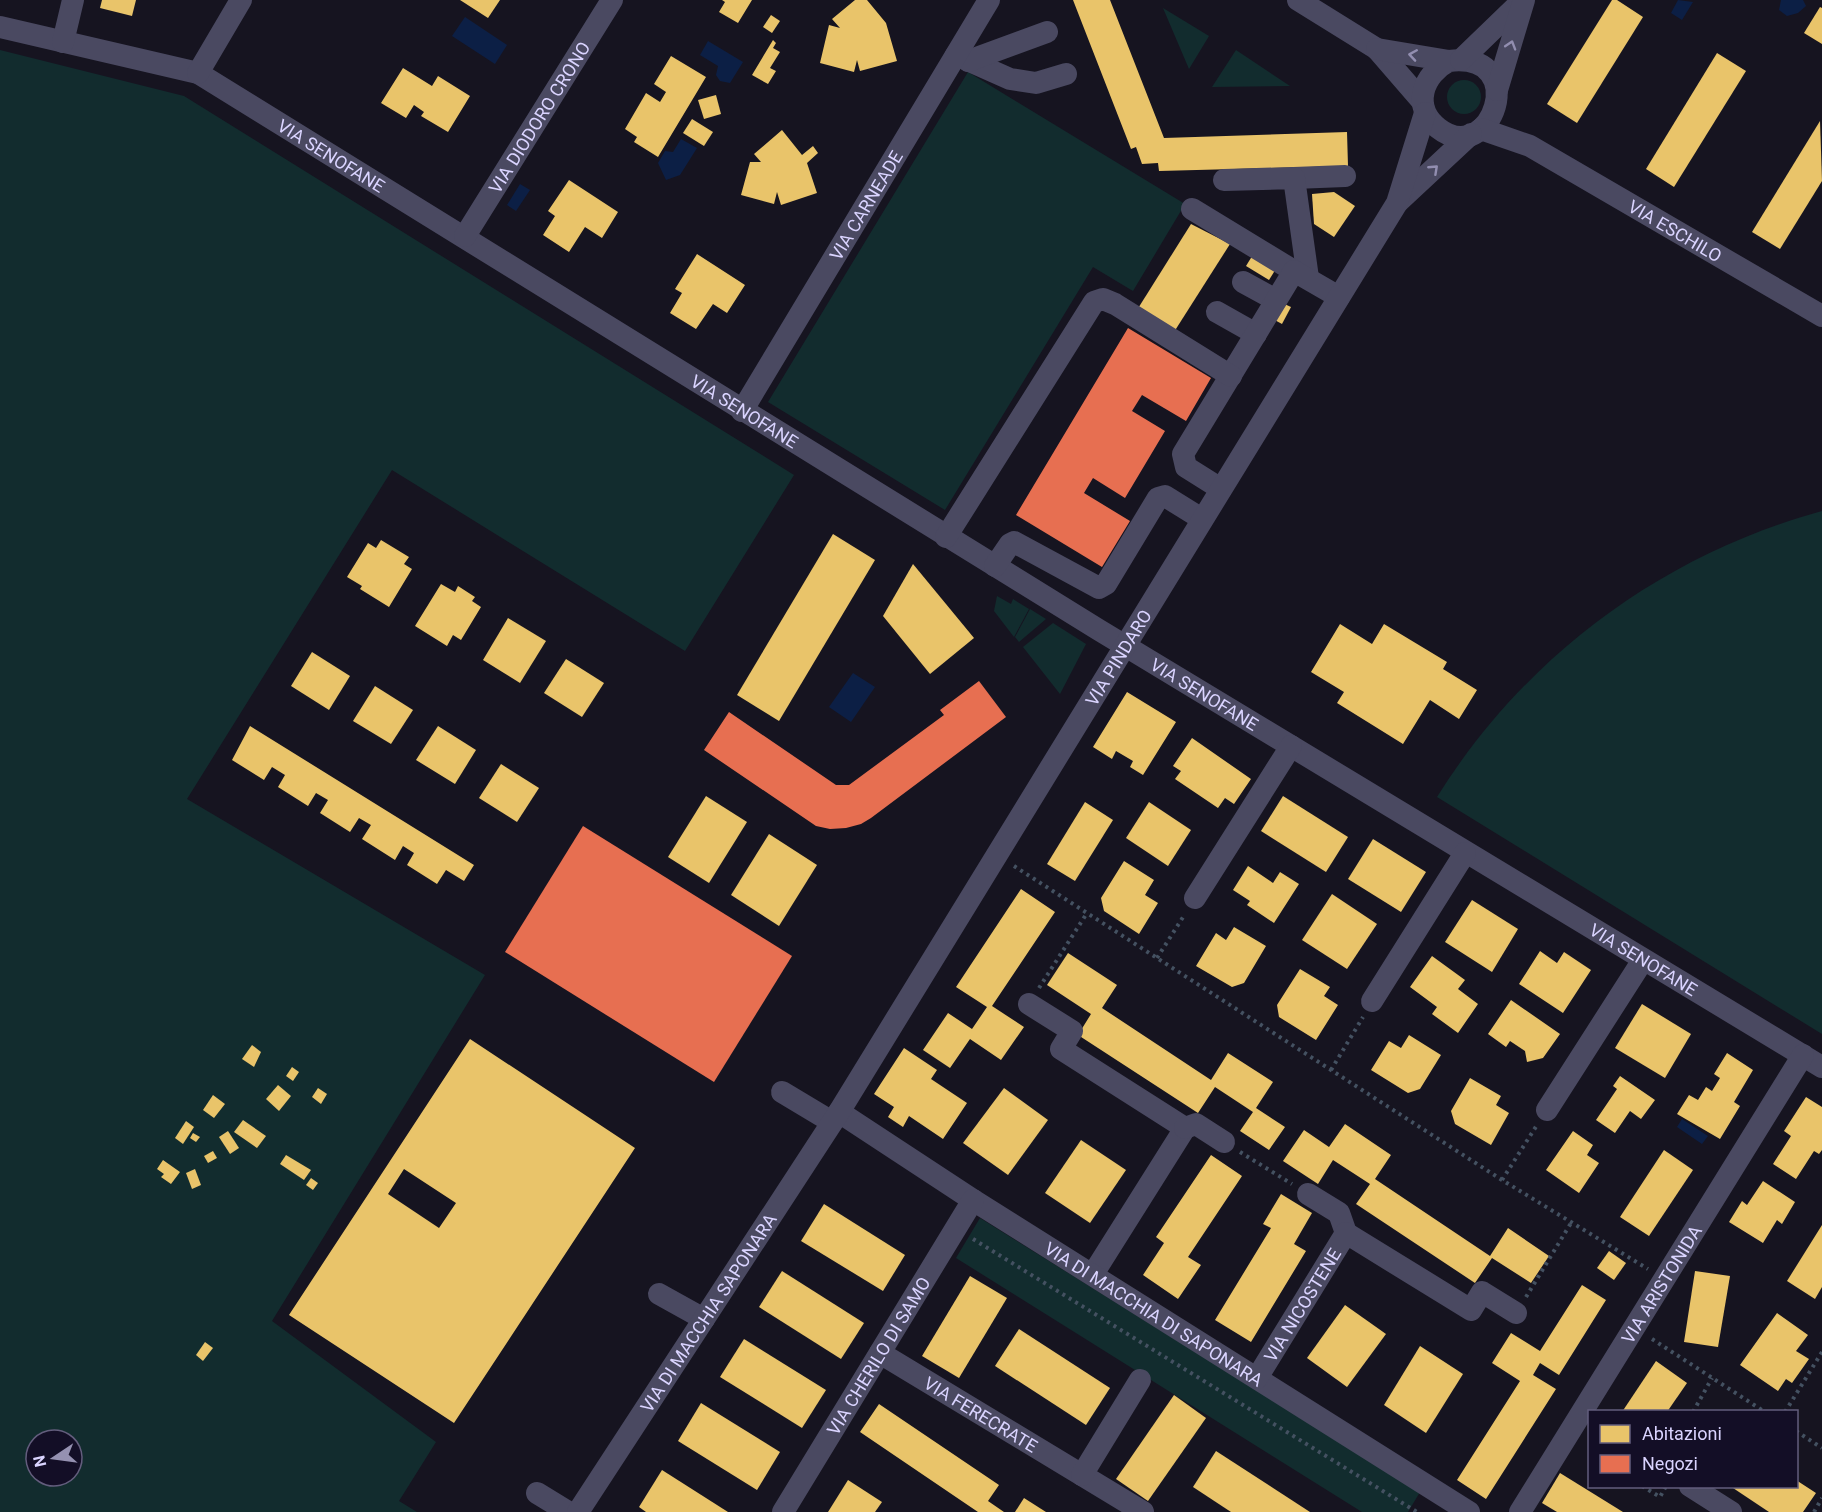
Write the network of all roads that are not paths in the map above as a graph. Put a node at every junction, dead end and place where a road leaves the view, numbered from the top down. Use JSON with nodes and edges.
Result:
{"nodes":[{"id":1,"x":73,"y":0,"type":"edge"},
{"id":2,"x":241,"y":0,"type":"edge"},
{"id":3,"x":612,"y":0,"type":"edge"},
{"id":4,"x":989,"y":0,"type":"edge"},
{"id":5,"x":1298,"y":0,"type":"edge"},
{"id":6,"x":1524,"y":0,"type":"edge"},
{"id":7,"x":0,"y":27,"type":"edge"},
{"id":8,"x":1047,"y":32,"type":"dead end"},
{"id":9,"x":63,"y":42,"type":"junction"},
{"id":10,"x":1377,"y":49,"type":"junction"},
{"id":11,"x":962,"y":58,"type":"junction"},
{"id":12,"x":1455,"y":61,"type":"junction"},
{"id":13,"x":198,"y":73,"type":"junction"},
{"id":14,"x":1066,"y":74,"type":"dead end"},
{"id":15,"x":1497,"y":95,"type":"junction"},
{"id":16,"x":1424,"y":107,"type":"junction"},
{"id":17,"x":1476,"y":132,"type":"junction"},
{"id":18,"x":1530,"y":146,"type":"junction"},
{"id":19,"x":1345,"y":176,"type":"dead end"},
{"id":20,"x":1294,"y":178,"type":"junction"},
{"id":21,"x":1224,"y":180,"type":"dead end"},
{"id":22,"x":1397,"y":203,"type":"junction"},
{"id":23,"x":1192,"y":209,"type":"dead end"},
{"id":24,"x":465,"y":236,"type":"junction"},
{"id":25,"x":1301,"y":274,"type":"junction"},
{"id":26,"x":1243,"y":282,"type":"dead end"},
{"id":27,"x":1339,"y":297,"type":"junction"},
{"id":28,"x":1276,"y":300,"type":"junction"},
{"id":29,"x":1217,"y":312,"type":"dead end"},
{"id":30,"x":1822,"y":316,"type":"edge"},
{"id":31,"x":1256,"y":334,"type":"junction"},
{"id":32,"x":1231,"y":376,"type":"junction"},
{"id":33,"x":742,"y":411,"type":"junction"},
{"id":34,"x":1221,"y":489,"type":"junction"},
{"id":35,"x":1202,"y":519,"type":"junction"},
{"id":36,"x":946,"y":537,"type":"junction"},
{"id":37,"x":995,"y":566,"type":"junction"},
{"id":38,"x":1125,"y":646,"type":"junction"},
{"id":39,"x":1291,"y":746,"type":"junction"},
{"id":40,"x":1465,"y":854,"type":"junction"},
{"id":41,"x":1195,"y":898,"type":"road end"},
{"id":42,"x":1643,"y":960,"type":"junction"},
{"id":43,"x":1372,"y":1001,"type":"road end"},
{"id":44,"x":1029,"y":1004,"type":"road end"},
{"id":45,"x":1813,"y":1061,"type":"edge"},
{"id":46,"x":782,"y":1092,"type":"dead end"},
{"id":47,"x":1547,"y":1110,"type":"road end"},
{"id":48,"x":836,"y":1117,"type":"junction"},
{"id":49,"x":1185,"y":1128,"type":"junction"},
{"id":50,"x":1224,"y":1142,"type":"road end"},
{"id":51,"x":1308,"y":1194,"type":"road end"},
{"id":52,"x":973,"y":1200,"type":"junction"},
{"id":53,"x":1346,"y":1233,"type":"junction"},
{"id":54,"x":1092,"y":1274,"type":"junction"},
{"id":55,"x":659,"y":1294,"type":"dead end"},
{"id":56,"x":1516,"y":1314,"type":"road end"},
{"id":57,"x":704,"y":1319,"type":"junction"},
{"id":58,"x":880,"y":1353,"type":"junction"},
{"id":59,"x":1257,"y":1378,"type":"junction"},
{"id":60,"x":1140,"y":1380,"type":"dead end"},
{"id":61,"x":1082,"y":1475,"type":"junction"},
{"id":62,"x":1693,"y":1488,"type":"edge"},
{"id":63,"x":537,"y":1493,"type":"dead end"},
{"id":64,"x":1437,"y":1504,"type":"edge"},
{"id":65,"x":568,"y":1512,"type":"edge"},
{"id":66,"x":578,"y":1512,"type":"edge"},
{"id":67,"x":783,"y":1512,"type":"edge"},
{"id":68,"x":1143,"y":1512,"type":"edge"},
{"id":69,"x":1469,"y":1512,"type":"edge"},
{"id":70,"x":1520,"y":1512,"type":"edge"},
{"id":71,"x":1731,"y":1512,"type":"edge"}],
"edges":[{"from":1,"to":9,"type":"street"},
{"from":2,"to":13,"type":"street"},
{"from":3,"to":24,"type":"street","name":"VIA DIODORO CRONO"},
{"from":4,"to":11,"type":"street","name":"VIA CARNEADE"},
{"from":5,"to":10,"type":"street"},
{"from":6,"to":12,"type":"street"},
{"from":15,"to":6,"type":"street","one_way":true},
{"from":7,"to":9,"type":"street","name":"VIA SENOFANE"},
{"from":8,"to":11,"type":"street"},
{"from":9,"to":13,"type":"street","name":"VIA SENOFANE"},
{"from":12,"to":10,"type":"street","one_way":true},
{"from":10,"to":16,"type":"street"},
{"from":11,"to":14,"type":"street"},
{"from":11,"to":33,"type":"street","name":"VIA CARNEADE"},
{"from":12,"to":15,"type":"street"},
{"from":12,"to":16,"type":"street"},
{"from":13,"to":24,"type":"street","name":"VIA SENOFANE"},
{"from":15,"to":17,"type":"street"},
{"from":15,"to":18,"type":"street"},
{"from":16,"to":17,"type":"street"},
{"from":16,"to":22,"type":"street"},
{"from":17,"to":18,"type":"street"},
{"from":22,"to":17,"type":"street","one_way":true},
{"from":18,"to":30,"type":"street","name":"VIA ESCHILO"},
{"from":19,"to":20,"type":"street"},
{"from":20,"to":21,"type":"street"},
{"from":20,"to":25,"type":"street"},
{"from":22,"to":27,"type":"street","name":"VIA PINDARO"},
{"from":23,"to":25,"type":"street"},
{"from":24,"to":33,"type":"street","name":"VIA SENOFANE"},
{"from":25,"to":27,"type":"street"},
{"from":25,"to":28,"type":"street"},
{"from":26,"to":28,"type":"street"},
{"from":27,"to":34,"type":"street","name":"VIA PINDARO"},
{"from":28,"to":31,"type":"street"},
{"from":29,"to":31,"type":"street"},
{"from":31,"to":32,"type":"street"},
{"from":32,"to":34,"type":"street"},
{"from":32,"to":36,"type":"street"},
{"from":33,"to":36,"type":"street","name":"VIA SENOFANE"},
{"from":34,"to":35,"type":"street","name":"VIA PINDARO"},
{"from":35,"to":37,"type":"street"},
{"from":35,"to":38,"type":"street","name":"VIA PINDARO"},
{"from":36,"to":37,"type":"street","name":"VIA SENOFANE"},
{"from":37,"to":38,"type":"street","name":"VIA SENOFANE"},
{"from":38,"to":39,"type":"street","name":"VIA SENOFANE"},
{"from":38,"to":48,"type":"street","name":"VIA PINDARO"},
{"from":39,"to":40,"type":"street","name":"VIA SENOFANE"},
{"from":39,"to":41,"type":"street"},
{"from":40,"to":42,"type":"street","name":"VIA SENOFANE"},
{"from":40,"to":43,"type":"street"},
{"from":42,"to":45,"type":"street","name":"VIA SENOFANE"},
{"from":42,"to":47,"type":"street"},
{"from":44,"to":49,"type":"street"},
{"from":45,"to":70,"type":"street","name":"VIA ARISTONIDA"},
{"from":46,"to":48,"type":"street","name":"VIA DI MACCHIA DI SAPONARA"},
{"from":48,"to":52,"type":"street","name":"VIA DI MACCHIA DI SAPONARA"},
{"from":48,"to":57,"type":"street","name":"VIA DI MACCHIA SAPONARA"},
{"from":49,"to":50,"type":"street"},
{"from":49,"to":54,"type":"street"},
{"from":51,"to":53,"type":"street","name":"VIA NICOSTENE"},
{"from":52,"to":54,"type":"street","name":"VIA DI MACCHIA DI SAPONARA"},
{"from":52,"to":58,"type":"street","name":"VIA CHERILO DI SAMO"},
{"from":53,"to":56,"type":"street","name":"VIA NICOSTENE"},
{"from":53,"to":59,"type":"street","name":"VIA NICOSTENE"},
{"from":54,"to":59,"type":"street","name":"VIA DI MACCHIA DI SAPONARA"},
{"from":55,"to":57,"type":"street"},
{"from":57,"to":66,"type":"street","name":"VIA DI MACCHIA SAPONARA"},
{"from":58,"to":61,"type":"street","name":"VIA FERECRATE"},
{"from":58,"to":67,"type":"street","name":"VIA CHERILO DI SAMO"},
{"from":59,"to":64,"type":"street","name":"VIA DI MACCHIA DI SAPONARA"},
{"from":60,"to":61,"type":"street"},
{"from":61,"to":68,"type":"street","name":"VIA FERECRATE"},
{"from":62,"to":71,"type":"street"},
{"from":63,"to":65,"type":"street"},
{"from":64,"to":69,"type":"street","name":"VIA DI MACCHIA DI SAPONARA"}]}
